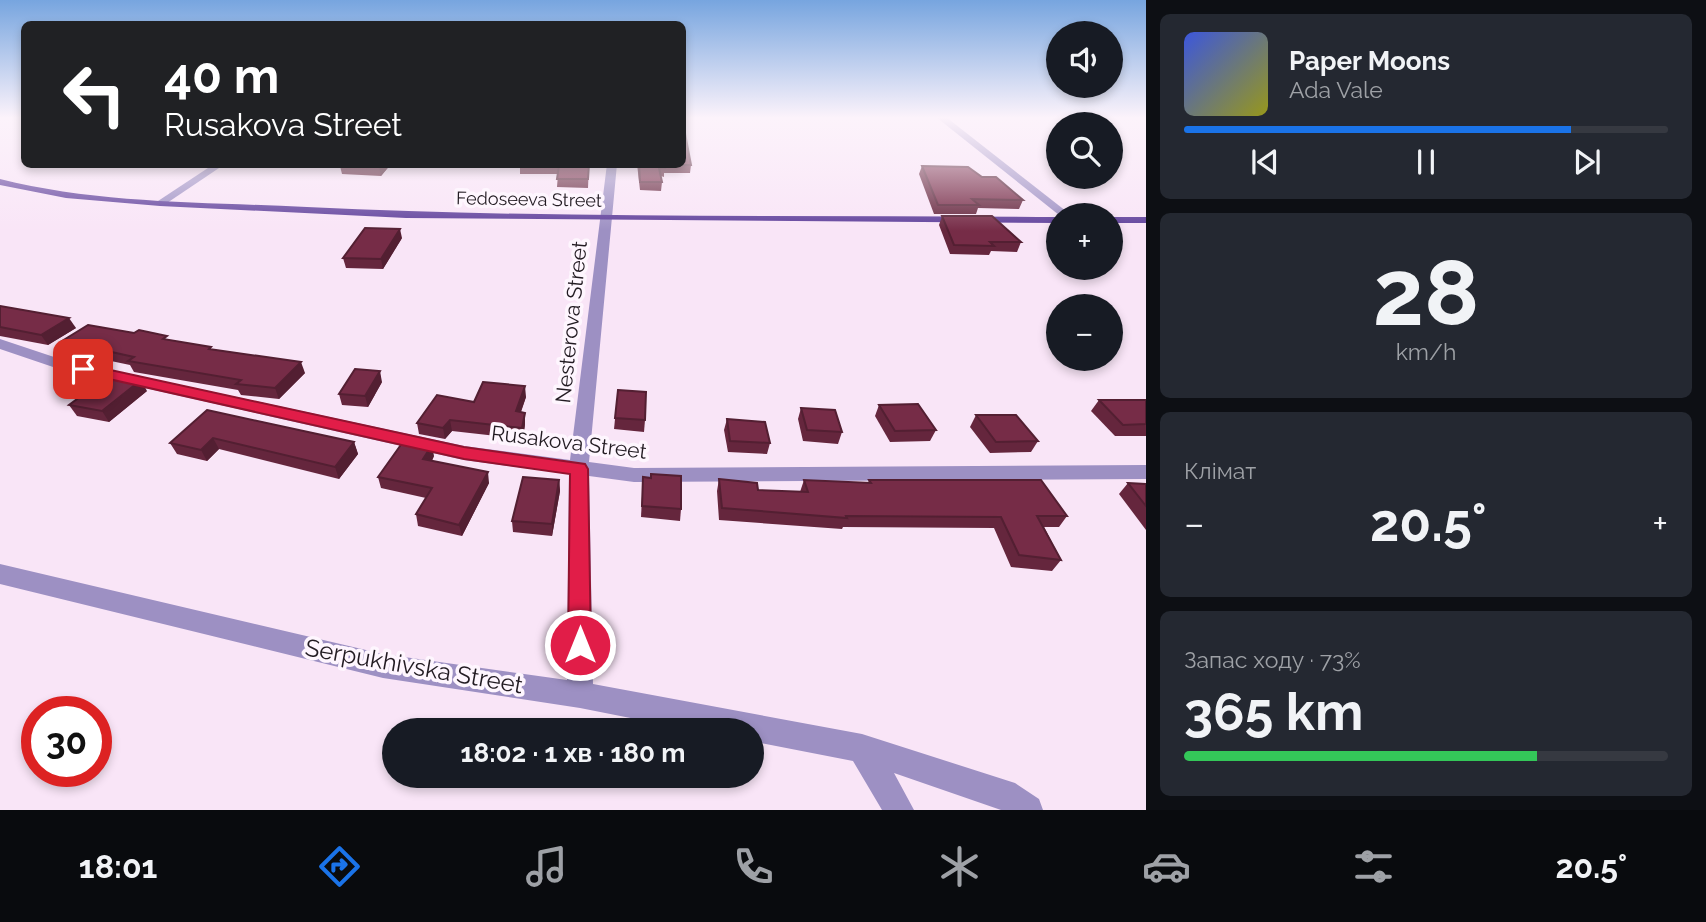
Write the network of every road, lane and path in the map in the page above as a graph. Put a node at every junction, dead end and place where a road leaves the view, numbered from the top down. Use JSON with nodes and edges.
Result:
{"nodes":[{"id":1,"x":989,"y":155,"type":"edge"},
{"id":2,"x":215,"y":168,"type":"edge"},
{"id":3,"x":611,"y":168,"type":"edge"},
{"id":4,"x":0,"y":182,"type":"edge"},
{"id":5,"x":160,"y":203,"type":"junction"},
{"id":6,"x":1051,"y":203,"type":"edge"},
{"id":7,"x":605,"y":218,"type":"junction"},
{"id":8,"x":1046,"y":220,"type":"edge"},
{"id":9,"x":1123,"y":220,"type":"edge"},
{"id":10,"x":1146,"y":220,"type":"edge"},
{"id":11,"x":0,"y":344,"type":"edge"},
{"id":12,"x":579,"y":469,"type":"junction"},
{"id":13,"x":1146,"y":472,"type":"edge"},
{"id":14,"x":0,"y":574,"type":"edge"},
{"id":15,"x":580,"y":695,"type":"junction"},
{"id":16,"x":862,"y":748,"type":"junction"},
{"id":17,"x":899,"y":810,"type":"edge"},
{"id":18,"x":1028,"y":810,"type":"edge"}],
"edges":[{"from":1,"to":6,"type":"street"},
{"from":2,"to":5,"type":"street"},
{"from":3,"to":7,"type":"street","name":"Nesterova Street"},
{"from":4,"to":5,"type":"main road","name":"Fedoseeva Street"},
{"from":5,"to":7,"type":"main road","name":"Fedoseeva Street"},
{"from":7,"to":8,"type":"main road","name":"Fedoseeva Street"},
{"from":7,"to":12,"type":"street","name":"Nesterova Street"},
{"from":9,"to":10,"type":"main road"},
{"from":11,"to":12,"type":"street","name":"Rusakova Street"},
{"from":12,"to":13,"type":"street","name":"Rusakova Street"},
{"from":12,"to":15,"type":"street","name":"Nesterova Street"},
{"from":14,"to":15,"type":"street","name":"Serpukhivska Street"},
{"from":15,"to":16,"type":"street","name":"Serpukhivska Street"},
{"from":16,"to":17,"type":"street"},
{"from":16,"to":18,"type":"street","name":"Serpukhivska Street"}]}
